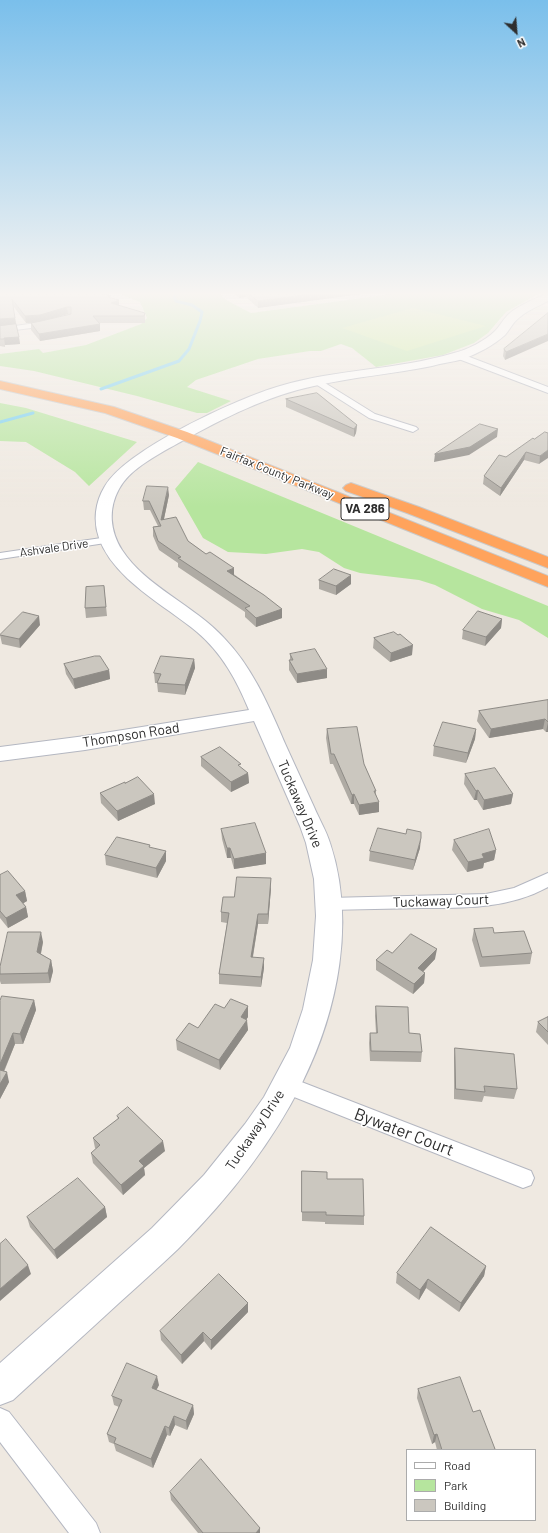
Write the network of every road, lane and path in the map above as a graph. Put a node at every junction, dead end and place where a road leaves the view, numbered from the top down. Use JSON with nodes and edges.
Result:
{"nodes":[{"id":1,"x":421,"y":365,"type":"edge"},
{"id":2,"x":481,"y":365,"type":"edge"},
{"id":3,"x":0,"y":373,"type":"edge"},
{"id":4,"x":317,"y":381,"type":"junction"},
{"id":5,"x":0,"y":385,"type":"edge"},
{"id":6,"x":548,"y":390,"type":"edge"},
{"id":7,"x":147,"y":409,"type":"dead end"},
{"id":8,"x":186,"y":427,"type":"junction"},
{"id":9,"x":413,"y":429,"type":"dead end"},
{"id":10,"x":108,"y":540,"type":"junction"},
{"id":11,"x":0,"y":556,"type":"edge"},
{"id":12,"x":548,"y":562,"type":"edge"},
{"id":13,"x":548,"y":582,"type":"edge"},
{"id":14,"x":261,"y":714,"type":"junction"},
{"id":15,"x":0,"y":754,"type":"edge"},
{"id":16,"x":548,"y":879,"type":"edge"},
{"id":17,"x":329,"y":904,"type":"junction"},
{"id":18,"x":286,"y":1085,"type":"junction"},
{"id":19,"x":523,"y":1178,"type":"dead end"},
{"id":20,"x":0,"y":1386,"type":"edge"},
{"id":21,"x":0,"y":1421,"type":"edge"},
{"id":22,"x":86,"y":1533,"type":"edge"}],
"edges":[{"from":1,"to":4,"type":"street","name":"Tuckaway Drive"},
{"from":2,"to":6,"type":"street"},
{"from":3,"to":7,"type":"highway"},
{"from":4,"to":8,"type":"street","name":"Tuckaway Drive"},
{"from":4,"to":9,"type":"street"},
{"from":5,"to":8,"type":"highway","name":"Fairfax County Parkway","number":"VA 286"},
{"from":8,"to":10,"type":"street","name":"Tuckaway Drive"},
{"from":8,"to":12,"type":"highway","name":"Fairfax County Parkway","number":"VA 286"},
{"from":8,"to":13,"type":"highway","name":"Fairfax County Parkway","number":"VA 286"},
{"from":10,"to":11,"type":"street","name":"Ashvale Drive"},
{"from":10,"to":14,"type":"street","name":"Tuckaway Drive"},
{"from":14,"to":15,"type":"street","name":"Thompson Road"},
{"from":14,"to":17,"type":"street","name":"Tuckaway Drive"},
{"from":16,"to":17,"type":"street","name":"Tuckaway Court"},
{"from":17,"to":18,"type":"street","name":"Tuckaway Drive"},
{"from":18,"to":19,"type":"street","name":"Bywater Court"},
{"from":18,"to":20,"type":"street","name":"Tuckaway Drive"},
{"from":21,"to":22,"type":"street"}]}
